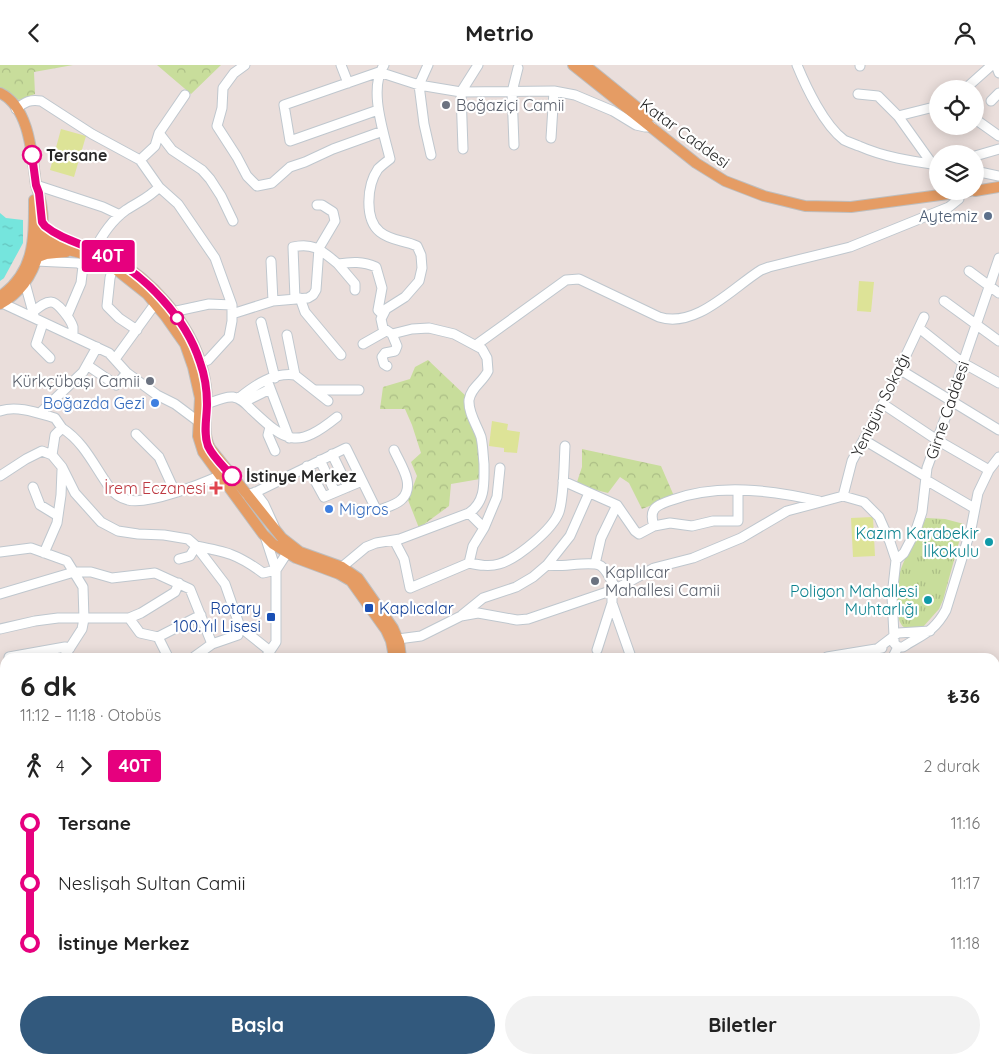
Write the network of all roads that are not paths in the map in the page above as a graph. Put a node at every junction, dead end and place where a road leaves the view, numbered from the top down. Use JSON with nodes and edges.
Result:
{"nodes":[{"id":1,"x":245,"y":65,"type":"edge"},
{"id":2,"x":342,"y":65,"type":"edge"},
{"id":3,"x":428,"y":65,"type":"edge"},
{"id":4,"x":478,"y":65,"type":"edge"},
{"id":5,"x":573,"y":65,"type":"edge"},
{"id":6,"x":585,"y":65,"type":"edge"},
{"id":7,"x":992,"y":65,"type":"edge"},
{"id":8,"x":996,"y":65,"type":"edge"},
{"id":9,"x":797,"y":66,"type":"edge"},
{"id":10,"x":518,"y":68,"type":"dead end"},
{"id":11,"x":382,"y":69,"type":"edge"},
{"id":12,"x":999,"y":73,"type":"edge"},
{"id":13,"x":976,"y":80,"type":"edge"},
{"id":14,"x":348,"y":83,"type":"junction"},
{"id":15,"x":420,"y":85,"type":"junction"},
{"id":16,"x":554,"y":91,"type":"junction"},
{"id":17,"x":461,"y":92,"type":"junction"},
{"id":18,"x":512,"y":92,"type":"junction"},
{"id":19,"x":0,"y":93,"type":"edge"},
{"id":20,"x":999,"y":93,"type":"edge"},
{"id":21,"x":858,"y":94,"type":"dead end"},
{"id":22,"x":185,"y":95,"type":"dead end"},
{"id":23,"x":0,"y":99,"type":"edge"},
{"id":24,"x":991,"y":101,"type":"dead end"},
{"id":25,"x":929,"y":107,"type":"edge"},
{"id":26,"x":16,"y":109,"type":"junction"},
{"id":27,"x":378,"y":110,"type":"junction"},
{"id":28,"x":898,"y":115,"type":"junction"},
{"id":29,"x":984,"y":125,"type":"edge"},
{"id":30,"x":652,"y":127,"type":"junction"},
{"id":31,"x":384,"y":131,"type":"junction"},
{"id":32,"x":158,"y":133,"type":"junction"},
{"id":33,"x":999,"y":136,"type":"edge"},
{"id":34,"x":551,"y":137,"type":"dead end"},
{"id":35,"x":514,"y":145,"type":"dead end"},
{"id":36,"x":463,"y":149,"type":"dead end"},
{"id":37,"x":999,"y":149,"type":"edge"},
{"id":38,"x":984,"y":153,"type":"edge"},
{"id":39,"x":431,"y":155,"type":"dead end"},
{"id":40,"x":929,"y":156,"type":"edge"},
{"id":41,"x":140,"y":160,"type":"junction"},
{"id":42,"x":929,"y":164,"type":"edge"},
{"id":43,"x":984,"y":173,"type":"edge"},
{"id":44,"x":999,"y":176,"type":"edge"},
{"id":45,"x":999,"y":181,"type":"edge"},
{"id":46,"x":984,"y":184,"type":"edge"},
{"id":47,"x":36,"y":185,"type":"junction"},
{"id":48,"x":159,"y":187,"type":"junction"},
{"id":49,"x":999,"y":187,"type":"edge"},
{"id":50,"x":984,"y":190,"type":"edge"},
{"id":51,"x":929,"y":191,"type":"edge"},
{"id":52,"x":929,"y":197,"type":"edge"},
{"id":53,"x":958,"y":200,"type":"edge"},
{"id":54,"x":317,"y":205,"type":"dead end"},
{"id":55,"x":120,"y":215,"type":"junction"},
{"id":56,"x":233,"y":221,"type":"dead end"},
{"id":57,"x":42,"y":222,"type":"junction"},
{"id":58,"x":39,"y":241,"type":"junction"},
{"id":59,"x":77,"y":248,"type":"junction"},
{"id":60,"x":319,"y":248,"type":"junction"},
{"id":61,"x":94,"y":250,"type":"junction"},
{"id":62,"x":999,"y":258,"type":"edge"},
{"id":63,"x":37,"y":259,"type":"junction"},
{"id":64,"x":271,"y":261,"type":"dead end"},
{"id":65,"x":338,"y":264,"type":"junction"},
{"id":66,"x":113,"y":267,"type":"junction"},
{"id":67,"x":969,"y":271,"type":"dead end"},
{"id":68,"x":25,"y":283,"type":"junction"},
{"id":69,"x":990,"y":287,"type":"junction"},
{"id":70,"x":355,"y":290,"type":"dead end"},
{"id":71,"x":999,"y":293,"type":"edge"},
{"id":72,"x":297,"y":298,"type":"junction"},
{"id":73,"x":1,"y":301,"type":"edge"},
{"id":74,"x":273,"y":301,"type":"junction"},
{"id":75,"x":944,"y":301,"type":"dead end"},
{"id":76,"x":154,"y":304,"type":"junction"},
{"id":77,"x":232,"y":310,"type":"junction"},
{"id":78,"x":169,"y":314,"type":"junction"},
{"id":79,"x":382,"y":314,"type":"junction"},
{"id":80,"x":67,"y":316,"type":"junction"},
{"id":81,"x":924,"y":317,"type":"dead end"},
{"id":82,"x":37,"y":318,"type":"junction"},
{"id":83,"x":261,"y":322,"type":"dead end"},
{"id":84,"x":976,"y":325,"type":"junction"},
{"id":85,"x":919,"y":328,"type":"junction"},
{"id":86,"x":137,"y":330,"type":"junction"},
{"id":87,"x":389,"y":333,"type":"junction"},
{"id":88,"x":73,"y":335,"type":"junction"},
{"id":89,"x":286,"y":335,"type":"dead end"},
{"id":90,"x":999,"y":341,"type":"edge"},
{"id":91,"x":363,"y":344,"type":"dead end"},
{"id":92,"x":476,"y":345,"type":"junction"},
{"id":93,"x":98,"y":347,"type":"junction"},
{"id":94,"x":341,"y":355,"type":"dead end"},
{"id":95,"x":50,"y":358,"type":"dead end"},
{"id":96,"x":116,"y":359,"type":"junction"},
{"id":97,"x":962,"y":363,"type":"junction"},
{"id":98,"x":88,"y":365,"type":"junction"},
{"id":99,"x":197,"y":365,"type":"junction"},
{"id":100,"x":387,"y":366,"type":"dead end"},
{"id":101,"x":898,"y":369,"type":"junction"},
{"id":102,"x":127,"y":373,"type":"junction"},
{"id":103,"x":295,"y":375,"type":"junction"},
{"id":104,"x":271,"y":379,"type":"junction"},
{"id":105,"x":999,"y":383,"type":"edge"},
{"id":106,"x":270,"y":389,"type":"junction"},
{"id":107,"x":316,"y":390,"type":"junction"},
{"id":108,"x":359,"y":390,"type":"dead end"},
{"id":109,"x":242,"y":400,"type":"junction"},
{"id":110,"x":328,"y":401,"type":"dead end"},
{"id":111,"x":951,"y":402,"type":"junction"},
{"id":112,"x":204,"y":404,"type":"junction"},
{"id":113,"x":883,"y":404,"type":"junction"},
{"id":114,"x":0,"y":411,"type":"edge"},
{"id":115,"x":40,"y":413,"type":"junction"},
{"id":116,"x":337,"y":417,"type":"dead end"},
{"id":117,"x":199,"y":422,"type":"junction"},
{"id":118,"x":270,"y":427,"type":"junction"},
{"id":119,"x":62,"y":429,"type":"junction"},
{"id":120,"x":999,"y":430,"type":"edge"},
{"id":121,"x":136,"y":434,"type":"dead end"},
{"id":122,"x":289,"y":438,"type":"junction"},
{"id":123,"x":864,"y":440,"type":"junction"},
{"id":124,"x":937,"y":440,"type":"junction"},
{"id":125,"x":565,"y":447,"type":"dead end"},
{"id":126,"x":394,"y":450,"type":"dead end"},
{"id":127,"x":274,"y":451,"type":"dead end"},
{"id":128,"x":332,"y":454,"type":"junction"},
{"id":129,"x":52,"y":455,"type":"junction"},
{"id":130,"x":999,"y":457,"type":"edge"},
{"id":131,"x":320,"y":460,"type":"junction"},
{"id":132,"x":307,"y":466,"type":"junction"},
{"id":133,"x":62,"y":467,"type":"junction"},
{"id":134,"x":500,"y":468,"type":"dead end"},
{"id":135,"x":988,"y":470,"type":"junction"},
{"id":136,"x":221,"y":475,"type":"junction"},
{"id":137,"x":0,"y":476,"type":"edge"},
{"id":138,"x":926,"y":478,"type":"junction"},
{"id":139,"x":362,"y":481,"type":"junction"},
{"id":140,"x":563,"y":481,"type":"junction"},
{"id":141,"x":34,"y":487,"type":"dead end"},
{"id":142,"x":348,"y":487,"type":"junction"},
{"id":143,"x":738,"y":490,"type":"junction"},
{"id":144,"x":175,"y":492,"type":"junction"},
{"id":145,"x":335,"y":492,"type":"junction"},
{"id":146,"x":589,"y":493,"type":"junction"},
{"id":147,"x":247,"y":496,"type":"junction"},
{"id":148,"x":844,"y":497,"type":"junction"},
{"id":149,"x":822,"y":502,"type":"junction"},
{"id":150,"x":617,"y":505,"type":"junction"},
{"id":151,"x":974,"y":508,"type":"junction"},
{"id":152,"x":469,"y":513,"type":"junction"},
{"id":153,"x":58,"y":516,"type":"junction"},
{"id":154,"x":654,"y":526,"type":"junction"},
{"id":155,"x":275,"y":529,"type":"junction"},
{"id":156,"x":484,"y":529,"type":"junction"},
{"id":157,"x":265,"y":536,"type":"junction"},
{"id":158,"x":282,"y":538,"type":"junction"},
{"id":159,"x":394,"y":540,"type":"junction"},
{"id":160,"x":196,"y":546,"type":"junction"},
{"id":161,"x":0,"y":552,"type":"edge"},
{"id":162,"x":44,"y":553,"type":"junction"},
{"id":163,"x":287,"y":553,"type":"junction"},
{"id":164,"x":179,"y":559,"type":"dead end"},
{"id":165,"x":896,"y":560,"type":"junction"},
{"id":166,"x":469,"y":563,"type":"junction"},
{"id":167,"x":595,"y":564,"type":"junction"},
{"id":168,"x":546,"y":565,"type":"junction"},
{"id":169,"x":276,"y":570,"type":"junction"},
{"id":170,"x":340,"y":570,"type":"junction"},
{"id":171,"x":74,"y":573,"type":"junction"},
{"id":172,"x":179,"y":583,"type":"junction"},
{"id":173,"x":616,"y":589,"type":"junction"},
{"id":174,"x":0,"y":593,"type":"edge"},
{"id":175,"x":612,"y":603,"type":"junction"},
{"id":176,"x":201,"y":615,"type":"junction"},
{"id":177,"x":461,"y":616,"type":"junction"},
{"id":178,"x":129,"y":618,"type":"junction"},
{"id":179,"x":84,"y":619,"type":"junction"},
{"id":180,"x":0,"y":629,"type":"edge"},
{"id":181,"x":238,"y":635,"type":"dead end"},
{"id":182,"x":158,"y":637,"type":"junction"},
{"id":183,"x":395,"y":640,"type":"junction"},
{"id":184,"x":900,"y":641,"type":"junction"},
{"id":185,"x":212,"y":644,"type":"junction"},
{"id":186,"x":70,"y":648,"type":"junction"},
{"id":187,"x":597,"y":650,"type":"dead end"},
{"id":188,"x":31,"y":653,"type":"edge"},
{"id":189,"x":67,"y":653,"type":"edge"},
{"id":190,"x":166,"y":653,"type":"edge"},
{"id":191,"x":200,"y":653,"type":"edge"},
{"id":192,"x":267,"y":653,"type":"edge"},
{"id":193,"x":269,"y":653,"type":"edge"},
{"id":194,"x":394,"y":653,"type":"edge"},
{"id":195,"x":400,"y":653,"type":"edge"},
{"id":196,"x":630,"y":653,"type":"edge"},
{"id":197,"x":852,"y":653,"type":"edge"},
{"id":198,"x":895,"y":653,"type":"edge"}],
"edges":[{"from":1,"to":31,"type":"street"},
{"from":2,"to":14,"type":"street"},
{"from":3,"to":15,"type":"street"},
{"from":4,"to":17,"type":"street"},
{"from":5,"to":30,"type":"main road","name":"Katar Caddesi"},
{"from":6,"to":51,"type":"main road","name":"Katar Caddesi"},
{"from":7,"to":13,"type":"street"},
{"from":8,"to":12,"type":"street"},
{"from":9,"to":42,"type":"street"},
{"from":10,"to":18,"type":"street"},
{"from":11,"to":14,"type":"street"},
{"from":11,"to":15,"type":"street"},
{"from":11,"to":27,"type":"street"},
{"from":14,"to":27,"type":"street"},
{"from":15,"to":17,"type":"street"},
{"from":15,"to":39,"type":"street"},
{"from":16,"to":18,"type":"street"},
{"from":16,"to":30,"type":"street"},
{"from":16,"to":34,"type":"street"},
{"from":17,"to":18,"type":"street"},
{"from":17,"to":36,"type":"street"},
{"from":18,"to":35,"type":"street"},
{"from":19,"to":26,"type":"main road"},
{"from":20,"to":24,"type":"street"},
{"from":21,"to":28,"type":"street"},
{"from":22,"to":32,"type":"street"},
{"from":23,"to":26,"type":"main road"},
{"from":25,"to":28,"type":"street"},
{"from":26,"to":41,"type":"street"},
{"from":26,"to":47,"type":"main road"},
{"from":27,"to":31,"type":"street"},
{"from":28,"to":40,"type":"street"},
{"from":29,"to":33,"type":"street"},
{"from":30,"to":52,"type":"main road","name":"Katar Caddesi"},
{"from":31,"to":79,"type":"street"},
{"from":32,"to":41,"type":"street"},
{"from":32,"to":56,"type":"street"},
{"from":37,"to":38,"type":"street"},
{"from":41,"to":48,"type":"street"},
{"from":43,"to":44,"type":"street"},
{"from":45,"to":46,"type":"main road"},
{"from":47,"to":55,"type":"street"},
{"from":47,"to":57,"type":"main road"},
{"from":47,"to":58,"type":"main road"},
{"from":48,"to":55,"type":"street"},
{"from":48,"to":77,"type":"street"},
{"from":49,"to":50,"type":"main road"},
{"from":53,"to":92,"type":"street"},
{"from":54,"to":60,"type":"street"},
{"from":55,"to":61,"type":"street"},
{"from":57,"to":58,"type":"main road"},
{"from":57,"to":59,"type":"main road"},
{"from":58,"to":59,"type":"main road"},
{"from":58,"to":63,"type":"main road"},
{"from":58,"to":73,"type":"main road"},
{"from":59,"to":61,"type":"main road"},
{"from":59,"to":63,"type":"main road"},
{"from":59,"to":66,"type":"main road"},
{"from":60,"to":65,"type":"street"},
{"from":60,"to":72,"type":"street"},
{"from":60,"to":72,"type":"street"},
{"from":61,"to":78,"type":"main road"},
{"from":62,"to":69,"type":"street","name":"Girne Caddesi"},
{"from":63,"to":68,"type":"main road"},
{"from":63,"to":80,"type":"street"},
{"from":64,"to":74,"type":"street"},
{"from":65,"to":70,"type":"street"},
{"from":65,"to":79,"type":"street"},
{"from":66,"to":76,"type":"main road"},
{"from":66,"to":86,"type":"street"},
{"from":67,"to":69,"type":"street"},
{"from":68,"to":73,"type":"main road"},
{"from":68,"to":82,"type":"street"},
{"from":69,"to":71,"type":"street"},
{"from":69,"to":84,"type":"street","name":"Girne Caddesi"},
{"from":72,"to":74,"type":"street"},
{"from":72,"to":94,"type":"street"},
{"from":73,"to":82,"type":"street"},
{"from":74,"to":77,"type":"street"},
{"from":75,"to":84,"type":"street"},
{"from":76,"to":78,"type":"main road"},
{"from":76,"to":86,"type":"street"},
{"from":77,"to":78,"type":"street"},
{"from":77,"to":99,"type":"street"},
{"from":78,"to":99,"type":"main road"},
{"from":79,"to":87,"type":"street"},
{"from":80,"to":82,"type":"street"},
{"from":80,"to":88,"type":"street"},
{"from":81,"to":85,"type":"street","name":"Yenigün Sokağı"},
{"from":82,"to":88,"type":"street"},
{"from":82,"to":95,"type":"street"},
{"from":83,"to":104,"type":"street"},
{"from":84,"to":90,"type":"street"},
{"from":84,"to":97,"type":"street","name":"Girne Caddesi"},
{"from":85,"to":97,"type":"street"},
{"from":85,"to":101,"type":"street","name":"Yenigün Sokağı"},
{"from":86,"to":96,"type":"street"},
{"from":87,"to":91,"type":"street"},
{"from":87,"to":92,"type":"street"},
{"from":87,"to":100,"type":"street"},
{"from":88,"to":93,"type":"street"},
{"from":89,"to":103,"type":"street"},
{"from":92,"to":152,"type":"street"},
{"from":93,"to":96,"type":"street"},
{"from":93,"to":98,"type":"street"},
{"from":96,"to":102,"type":"street"},
{"from":97,"to":105,"type":"street"},
{"from":97,"to":111,"type":"street","name":"Girne Caddesi"},
{"from":98,"to":102,"type":"street"},
{"from":98,"to":115,"type":"street"},
{"from":99,"to":112,"type":"main road"},
{"from":101,"to":111,"type":"street"},
{"from":101,"to":113,"type":"street","name":"Yenigün Sokağı"},
{"from":102,"to":117,"type":"street"},
{"from":103,"to":104,"type":"street"},
{"from":103,"to":107,"type":"street"},
{"from":104,"to":106,"type":"street"},
{"from":104,"to":109,"type":"street"},
{"from":106,"to":109,"type":"street"},
{"from":106,"to":122,"type":"street"},
{"from":107,"to":108,"type":"street"},
{"from":107,"to":110,"type":"street"},
{"from":109,"to":112,"type":"street"},
{"from":109,"to":118,"type":"street"},
{"from":111,"to":120,"type":"street"},
{"from":111,"to":124,"type":"street","name":"Girne Caddesi"},
{"from":112,"to":117,"type":"main road"},
{"from":112,"to":147,"type":"main road"},
{"from":113,"to":123,"type":"street","name":"Yenigün Sokağı"},
{"from":113,"to":124,"type":"street"},
{"from":114,"to":115,"type":"street"},
{"from":115,"to":119,"type":"street"},
{"from":116,"to":122,"type":"street"},
{"from":117,"to":136,"type":"main road"},
{"from":118,"to":122,"type":"street"},
{"from":118,"to":127,"type":"street"},
{"from":119,"to":129,"type":"street"},
{"from":119,"to":144,"type":"street"},
{"from":121,"to":144,"type":"street"},
{"from":123,"to":138,"type":"street"},
{"from":123,"to":148,"type":"street","name":"Yenigün Sokağı"},
{"from":124,"to":135,"type":"street"},
{"from":124,"to":138,"type":"street","name":"Girne Caddesi"},
{"from":125,"to":140,"type":"street"},
{"from":126,"to":139,"type":"street"},
{"from":128,"to":131,"type":"street"},
{"from":128,"to":139,"type":"street"},
{"from":128,"to":142,"type":"street"},
{"from":129,"to":133,"type":"street"},
{"from":129,"to":137,"type":"street"},
{"from":130,"to":135,"type":"street"},
{"from":131,"to":132,"type":"street"},
{"from":131,"to":145,"type":"street"},
{"from":132,"to":145,"type":"street"},
{"from":132,"to":147,"type":"street"},
{"from":133,"to":153,"type":"street"},
{"from":133,"to":160,"type":"street"},
{"from":134,"to":156,"type":"street"},
{"from":135,"to":151,"type":"street"},
{"from":136,"to":144,"type":"street"},
{"from":136,"to":147,"type":"main road"},
{"from":138,"to":151,"type":"street"},
{"from":138,"to":165,"type":"street","name":"Girne Caddesi"},
{"from":139,"to":142,"type":"street"},
{"from":140,"to":146,"type":"street"},
{"from":140,"to":166,"type":"street"},
{"from":141,"to":153,"type":"street"},
{"from":142,"to":145,"type":"street"},
{"from":143,"to":149,"type":"street"},
{"from":143,"to":154,"type":"street"},
{"from":143,"to":154,"type":"street"},
{"from":146,"to":150,"type":"street"},
{"from":146,"to":168,"type":"street"},
{"from":147,"to":155,"type":"main road"},
{"from":147,"to":157,"type":"main road"},
{"from":148,"to":149,"type":"street"},
{"from":148,"to":165,"type":"street"},
{"from":149,"to":173,"type":"street"},
{"from":150,"to":154,"type":"street"},
{"from":150,"to":167,"type":"street"},
{"from":151,"to":184,"type":"street"},
{"from":152,"to":156,"type":"street"},
{"from":152,"to":159,"type":"street"},
{"from":153,"to":162,"type":"street"},
{"from":155,"to":157,"type":"main road"},
{"from":155,"to":158,"type":"main road"},
{"from":156,"to":166,"type":"street"},
{"from":157,"to":163,"type":"main road"},
{"from":157,"to":169,"type":"street"},
{"from":158,"to":163,"type":"main road"},
{"from":158,"to":170,"type":"main road"},
{"from":159,"to":166,"type":"street"},
{"from":159,"to":170,"type":"street"},
{"from":160,"to":164,"type":"street"},
{"from":160,"to":169,"type":"street"},
{"from":160,"to":192,"type":"street"},
{"from":161,"to":162,"type":"street"},
{"from":162,"to":171,"type":"street"},
{"from":163,"to":169,"type":"street"},
{"from":163,"to":170,"type":"main road"},
{"from":165,"to":184,"type":"street"},
{"from":167,"to":168,"type":"street"},
{"from":167,"to":173,"type":"street"},
{"from":168,"to":177,"type":"street"},
{"from":169,"to":193,"type":"street"},
{"from":170,"to":183,"type":"main road"},
{"from":171,"to":172,"type":"street"},
{"from":171,"to":174,"type":"street"},
{"from":171,"to":179,"type":"street"},
{"from":172,"to":176,"type":"street"},
{"from":172,"to":178,"type":"street"},
{"from":173,"to":175,"type":"street"},
{"from":173,"to":177,"type":"street"},
{"from":175,"to":187,"type":"street"},
{"from":175,"to":196,"type":"street"},
{"from":176,"to":182,"type":"street"},
{"from":176,"to":185,"type":"street"},
{"from":177,"to":183,"type":"street"},
{"from":178,"to":179,"type":"street"},
{"from":178,"to":182,"type":"street"},
{"from":179,"to":180,"type":"street"},
{"from":179,"to":186,"type":"street"},
{"from":181,"to":185,"type":"street"},
{"from":182,"to":190,"type":"street"},
{"from":183,"to":194,"type":"main road"},
{"from":183,"to":195,"type":"main road"},
{"from":184,"to":197,"type":"street"},
{"from":184,"to":198,"type":"street"},
{"from":185,"to":191,"type":"street"},
{"from":186,"to":188,"type":"street"},
{"from":186,"to":189,"type":"street"}]}
